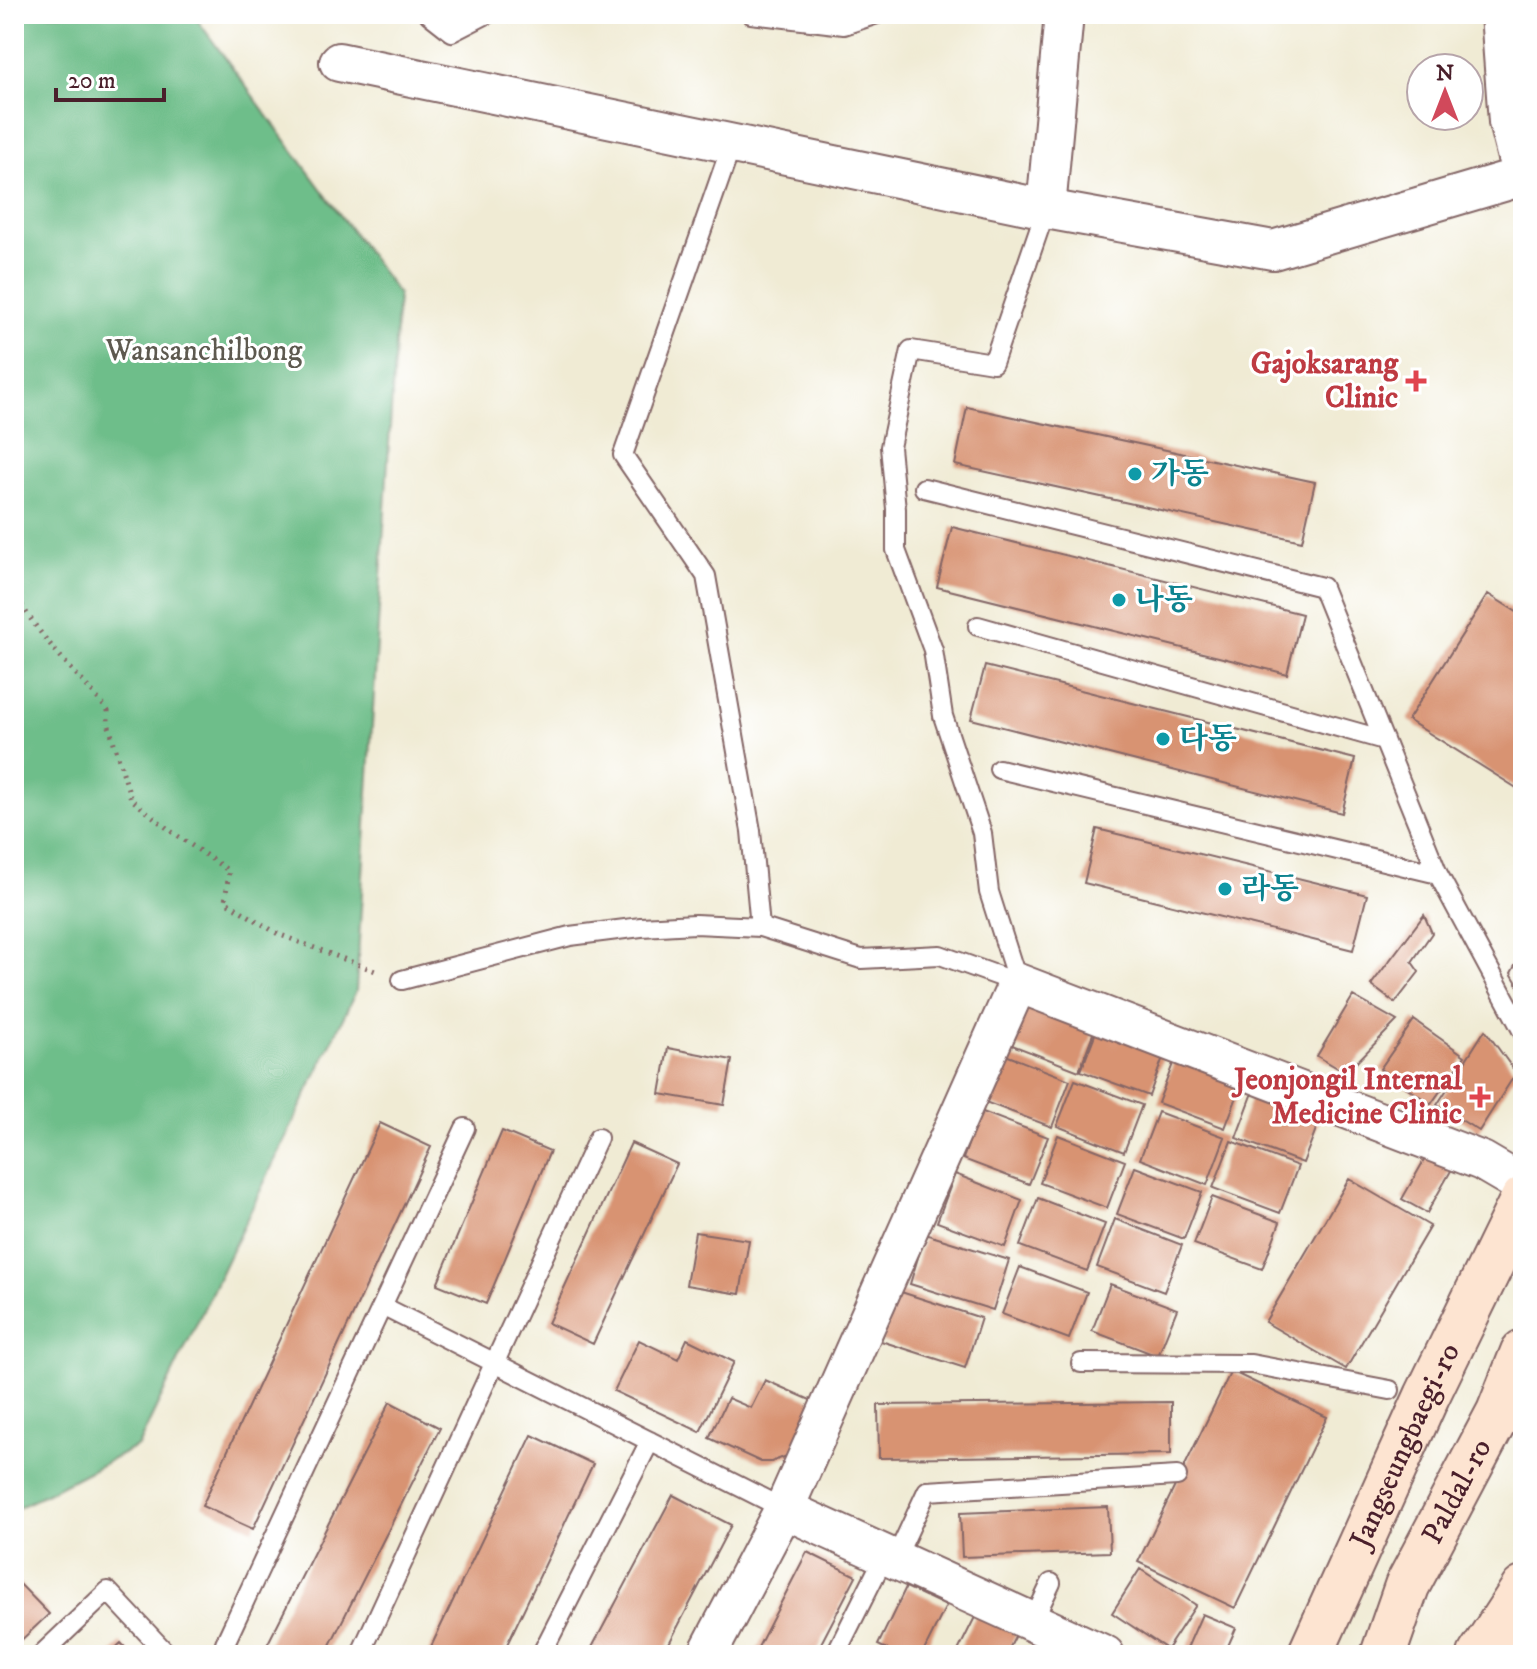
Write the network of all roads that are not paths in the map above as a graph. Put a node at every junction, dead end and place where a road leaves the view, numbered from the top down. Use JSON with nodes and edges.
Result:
{"nodes":[{"id":1,"x":429,"y":14,"type":"edge"},
{"id":2,"x":487,"y":14,"type":"edge"},
{"id":3,"x":751,"y":14,"type":"edge"},
{"id":4,"x":877,"y":14,"type":"edge"},
{"id":5,"x":1064,"y":14,"type":"edge"},
{"id":6,"x":1500,"y":14,"type":"edge"},
{"id":7,"x":339,"y":62,"type":"dead end"},
{"id":8,"x":732,"y":144,"type":"junction"},
{"id":9,"x":1522,"y":177,"type":"edge"},
{"id":10,"x":1046,"y":209,"type":"junction"},
{"id":11,"x":924,"y":488,"type":"dead end"},
{"id":12,"x":978,"y":626,"type":"dead end"},
{"id":13,"x":1384,"y":740,"type":"junction"},
{"id":14,"x":999,"y":769,"type":"dead end"},
{"id":15,"x":1438,"y":874,"type":"junction"},
{"id":16,"x":760,"y":927,"type":"junction"},
{"id":17,"x":402,"y":980,"type":"road end"},
{"id":18,"x":1018,"y":983,"type":"junction"},
{"id":19,"x":1523,"y":1032,"type":"edge"},
{"id":20,"x":465,"y":1128,"type":"dead end"},
{"id":21,"x":598,"y":1138,"type":"dead end"},
{"id":22,"x":1523,"y":1185,"type":"edge"},
{"id":23,"x":1513,"y":1218,"type":"edge"},
{"id":24,"x":382,"y":1306,"type":"junction"},
{"id":25,"x":1523,"y":1352,"type":"edge"},
{"id":26,"x":494,"y":1363,"type":"junction"},
{"id":27,"x":1081,"y":1363,"type":"dead end"},
{"id":28,"x":1390,"y":1390,"type":"dead end"},
{"id":29,"x":650,"y":1441,"type":"junction"},
{"id":30,"x":1177,"y":1476,"type":"dead end"},
{"id":31,"x":784,"y":1509,"type":"junction"},
{"id":32,"x":890,"y":1558,"type":"junction"},
{"id":33,"x":1051,"y":1583,"type":"dead end"},
{"id":34,"x":1523,"y":1589,"type":"edge"},
{"id":35,"x":1041,"y":1637,"type":"edge"},
{"id":36,"x":225,"y":1643,"type":"dead end"},
{"id":37,"x":41,"y":1655,"type":"edge"},
{"id":38,"x":168,"y":1655,"type":"edge"},
{"id":39,"x":360,"y":1655,"type":"edge"},
{"id":40,"x":541,"y":1655,"type":"edge"},
{"id":41,"x":707,"y":1655,"type":"edge"},
{"id":42,"x":835,"y":1655,"type":"edge"},
{"id":43,"x":1105,"y":1655,"type":"edge"},
{"id":44,"x":1310,"y":1655,"type":"edge"},
{"id":45,"x":1383,"y":1655,"type":"edge"},
{"id":46,"x":1480,"y":1655,"type":"edge"}],
"edges":[{"from":1,"to":2,"type":"lane"},
{"from":3,"to":4,"type":"lane"},
{"from":5,"to":10,"type":"street"},
{"from":6,"to":9,"type":"street"},
{"from":7,"to":8,"type":"street"},
{"from":8,"to":10,"type":"street"},
{"from":8,"to":16,"type":"lane"},
{"from":9,"to":10,"type":"street"},
{"from":10,"to":18,"type":"lane"},
{"from":11,"to":13,"type":"lane"},
{"from":12,"to":13,"type":"lane"},
{"from":13,"to":15,"type":"lane"},
{"from":14,"to":15,"type":"lane"},
{"from":15,"to":19,"type":"lane"},
{"from":16,"to":17,"type":"lane"},
{"from":16,"to":18,"type":"lane"},
{"from":18,"to":22,"type":"street"},
{"from":18,"to":31,"type":"street"},
{"from":20,"to":24,"type":"lane"},
{"from":21,"to":26,"type":"lane"},
{"from":23,"to":44,"type":"street","name":"Jangseungbaegi-ro"},
{"from":24,"to":26,"type":"lane"},
{"from":24,"to":36,"type":"lane"},
{"from":25,"to":45,"type":"street","name":"Paldal-ro"},
{"from":26,"to":29,"type":"lane"},
{"from":26,"to":39,"type":"lane"},
{"from":27,"to":28,"type":"lane"},
{"from":29,"to":31,"type":"lane"},
{"from":29,"to":40,"type":"lane"},
{"from":30,"to":32,"type":"lane"},
{"from":31,"to":32,"type":"street"},
{"from":31,"to":41,"type":"street"},
{"from":32,"to":35,"type":"street"},
{"from":32,"to":42,"type":"lane"},
{"from":33,"to":35,"type":"lane"},
{"from":34,"to":46,"type":"street"},
{"from":35,"to":43,"type":"street"},
{"from":37,"to":38,"type":"lane"}]}
